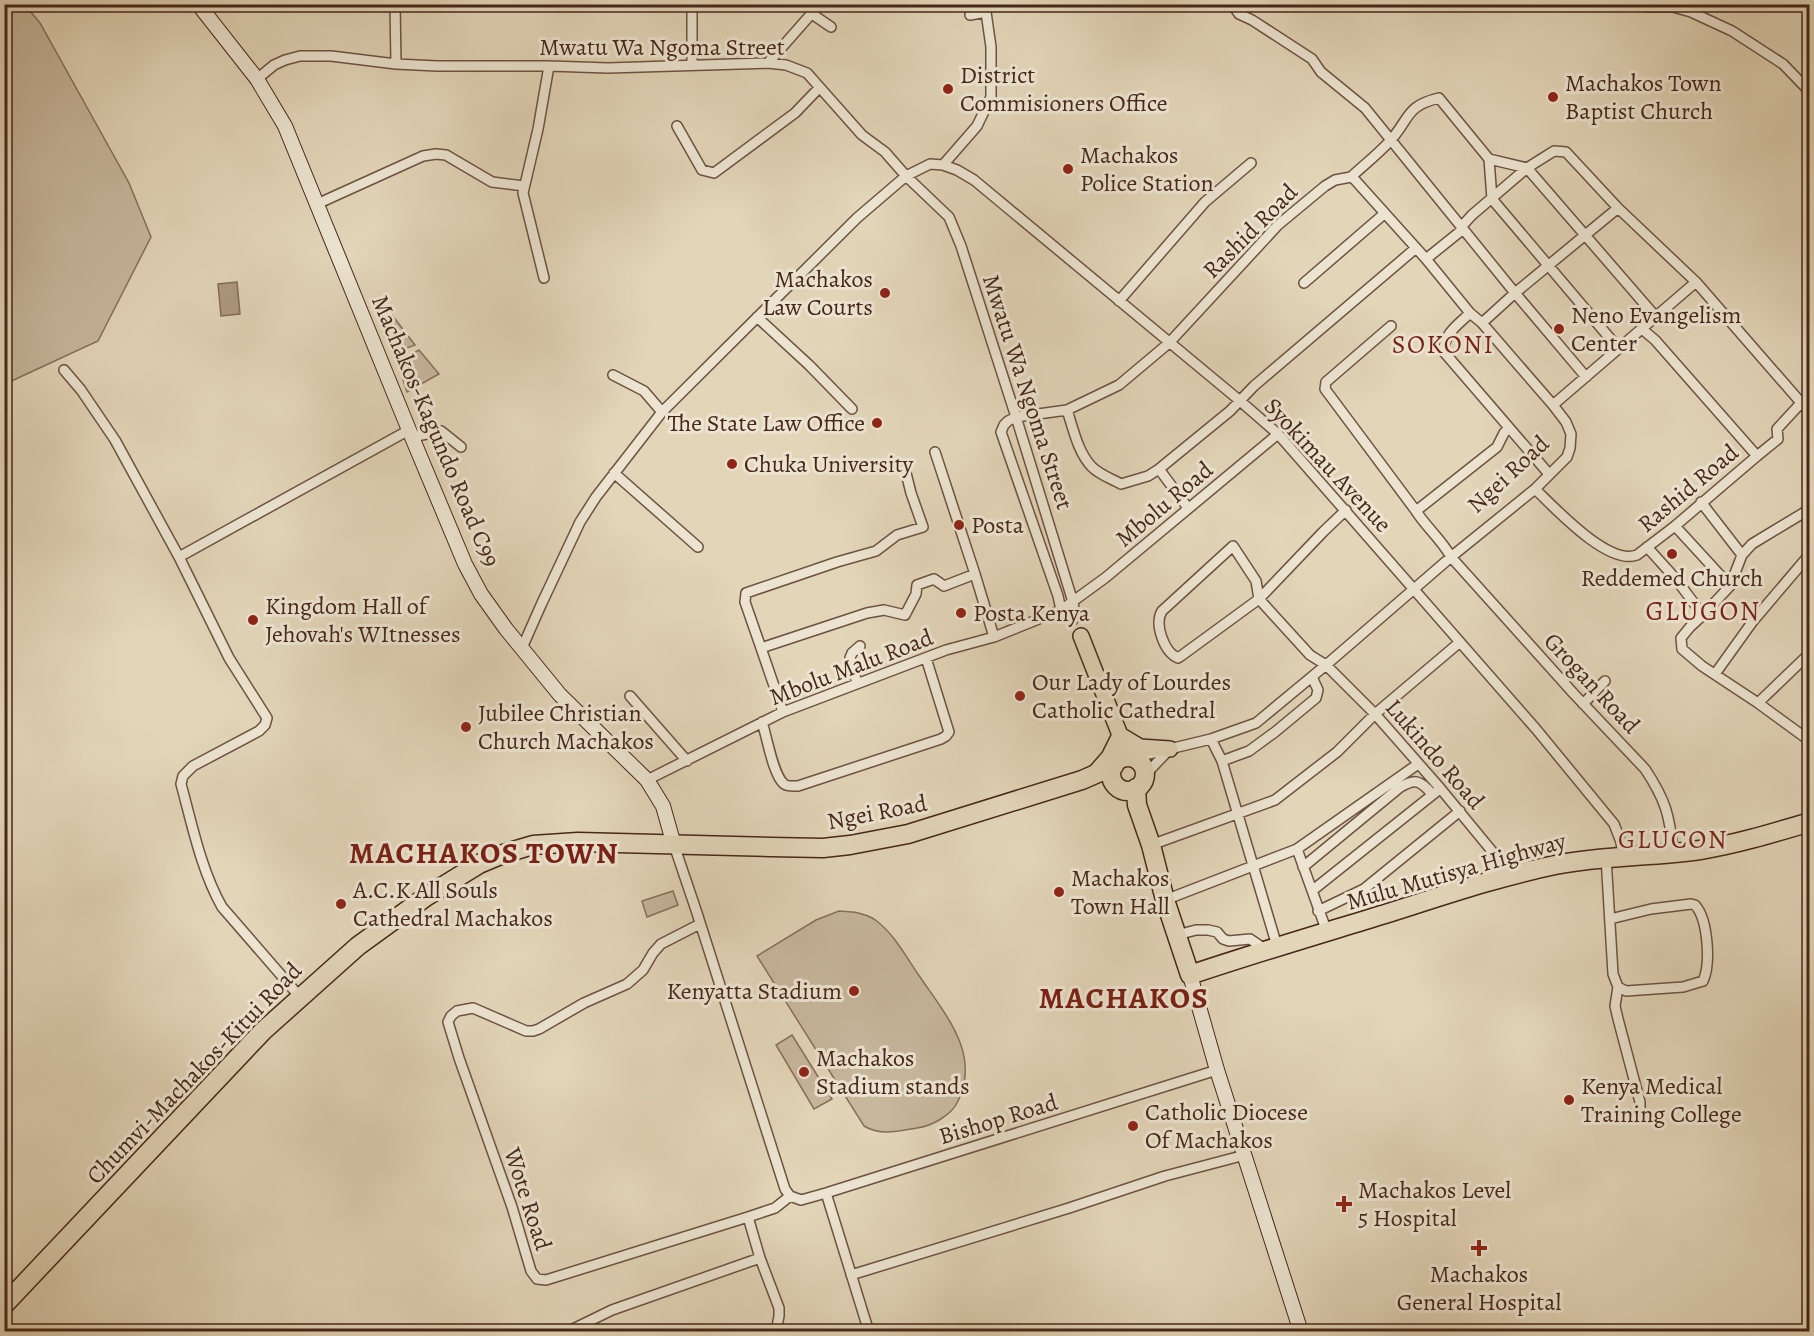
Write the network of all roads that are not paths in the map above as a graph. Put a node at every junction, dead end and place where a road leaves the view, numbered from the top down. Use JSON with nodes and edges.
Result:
{"nodes":[{"id":1,"x":198,"y":4,"type":"edge"},
{"id":2,"x":395,"y":4,"type":"edge"},
{"id":3,"x":692,"y":4,"type":"edge"},
{"id":4,"x":820,"y":4,"type":"edge"},
{"id":5,"x":1232,"y":4,"type":"edge"},
{"id":6,"x":1639,"y":4,"type":"edge"},
{"id":7,"x":812,"y":14,"type":"junction"},
{"id":8,"x":970,"y":15,"type":"dead end"},
{"id":9,"x":831,"y":27,"type":"dead end"},
{"id":10,"x":768,"y":63,"type":"junction"},
{"id":11,"x":396,"y":64,"type":"junction"},
{"id":12,"x":692,"y":65,"type":"junction"},
{"id":13,"x":549,"y":66,"type":"junction"},
{"id":14,"x":257,"y":79,"type":"junction"},
{"id":15,"x":819,"y":88,"type":"junction"},
{"id":16,"x":1809,"y":92,"type":"edge"},
{"id":17,"x":677,"y":126,"type":"dead end"},
{"id":18,"x":1391,"y":140,"type":"junction"},
{"id":19,"x":1489,"y":159,"type":"junction"},
{"id":20,"x":1251,"y":163,"type":"dead end"},
{"id":21,"x":943,"y":165,"type":"junction"},
{"id":22,"x":1527,"y":168,"type":"junction"},
{"id":23,"x":906,"y":176,"type":"junction"},
{"id":24,"x":1351,"y":177,"type":"junction"},
{"id":25,"x":524,"y":186,"type":"junction"},
{"id":26,"x":1492,"y":199,"type":"junction"},
{"id":27,"x":317,"y":204,"type":"junction"},
{"id":28,"x":1618,"y":208,"type":"junction"},
{"id":29,"x":1384,"y":214,"type":"junction"},
{"id":30,"x":1462,"y":226,"type":"junction"},
{"id":31,"x":1586,"y":236,"type":"junction"},
{"id":32,"x":1416,"y":248,"type":"junction"},
{"id":33,"x":1426,"y":259,"type":"junction"},
{"id":34,"x":1549,"y":265,"type":"junction"},
{"id":35,"x":544,"y":278,"type":"dead end"},
{"id":36,"x":1696,"y":282,"type":"junction"},
{"id":37,"x":1304,"y":283,"type":"dead end"},
{"id":38,"x":1515,"y":293,"type":"junction"},
{"id":39,"x":1119,"y":301,"type":"junction"},
{"id":40,"x":1470,"y":313,"type":"junction"},
{"id":41,"x":1655,"y":316,"type":"junction"},
{"id":42,"x":757,"y":317,"type":"junction"},
{"id":43,"x":1482,"y":322,"type":"junction"},
{"id":44,"x":1391,"y":326,"type":"dead end"},
{"id":45,"x":1642,"y":329,"type":"junction"},
{"id":46,"x":1169,"y":343,"type":"junction"},
{"id":47,"x":1619,"y":349,"type":"junction"},
{"id":48,"x":64,"y":370,"type":"dead end"},
{"id":49,"x":613,"y":375,"type":"dead end"},
{"id":50,"x":1586,"y":377,"type":"junction"},
{"id":51,"x":1239,"y":400,"type":"junction"},
{"id":52,"x":1801,"y":403,"type":"junction"},
{"id":53,"x":1553,"y":405,"type":"junction"},
{"id":54,"x":852,"y":409,"type":"dead end"},
{"id":55,"x":1067,"y":410,"type":"junction"},
{"id":56,"x":662,"y":412,"type":"junction"},
{"id":57,"x":1809,"y":413,"type":"edge"},
{"id":58,"x":1016,"y":417,"type":"junction"},
{"id":59,"x":1509,"y":428,"type":"junction"},
{"id":60,"x":411,"y":434,"type":"junction"},
{"id":61,"x":1278,"y":434,"type":"junction"},
{"id":62,"x":461,"y":447,"type":"dead end"},
{"id":63,"x":934,"y":452,"type":"dead end"},
{"id":64,"x":1757,"y":456,"type":"junction"},
{"id":65,"x":905,"y":469,"type":"dead end"},
{"id":66,"x":1159,"y":469,"type":"junction"},
{"id":67,"x":614,"y":473,"type":"junction"},
{"id":68,"x":1549,"y":474,"type":"junction"},
{"id":69,"x":1535,"y":489,"type":"junction"},
{"id":70,"x":1701,"y":502,"type":"junction"},
{"id":71,"x":1188,"y":508,"type":"junction"},
{"id":72,"x":1809,"y":509,"type":"edge"},
{"id":73,"x":1346,"y":510,"type":"junction"},
{"id":74,"x":1416,"y":511,"type":"junction"},
{"id":75,"x":1675,"y":526,"type":"junction"},
{"id":76,"x":698,"y":547,"type":"dead end"},
{"id":77,"x":1647,"y":547,"type":"junction"},
{"id":78,"x":1809,"y":554,"type":"edge"},
{"id":79,"x":1742,"y":555,"type":"junction"},
{"id":80,"x":179,"y":557,"type":"junction"},
{"id":81,"x":1451,"y":557,"type":"junction"},
{"id":82,"x":975,"y":574,"type":"junction"},
{"id":83,"x":1730,"y":586,"type":"junction"},
{"id":84,"x":1414,"y":590,"type":"junction"},
{"id":85,"x":1259,"y":599,"type":"junction"},
{"id":86,"x":1073,"y":602,"type":"junction"},
{"id":87,"x":1061,"y":609,"type":"junction"},
{"id":88,"x":1703,"y":615,"type":"junction"},
{"id":89,"x":1073,"y":620,"type":"junction"},
{"id":90,"x":1081,"y":636,"type":"joint"},
{"id":91,"x":994,"y":637,"type":"junction"},
{"id":92,"x":1460,"y":642,"type":"junction"},
{"id":93,"x":860,"y":646,"type":"dead end"},
{"id":94,"x":522,"y":648,"type":"junction"},
{"id":95,"x":761,"y":648,"type":"junction"},
{"id":96,"x":1809,"y":653,"type":"edge"},
{"id":97,"x":926,"y":658,"type":"junction"},
{"id":98,"x":1326,"y":665,"type":"junction"},
{"id":99,"x":1715,"y":674,"type":"junction"},
{"id":100,"x":1312,"y":677,"type":"junction"},
{"id":101,"x":1605,"y":681,"type":"dead end"},
{"id":102,"x":857,"y":683,"type":"junction"},
{"id":103,"x":630,"y":696,"type":"dead end"},
{"id":104,"x":1758,"y":703,"type":"junction"},
{"id":105,"x":1583,"y":704,"type":"junction"},
{"id":106,"x":783,"y":712,"type":"junction"},
{"id":107,"x":1375,"y":714,"type":"junction"},
{"id":108,"x":762,"y":722,"type":"junction"},
{"id":109,"x":1120,"y":735,"type":"junction"},
{"id":110,"x":1211,"y":740,"type":"junction"},
{"id":111,"x":1809,"y":741,"type":"edge"},
{"id":112,"x":1170,"y":750,"type":"junction"},
{"id":113,"x":1124,"y":760,"type":"junction"},
{"id":114,"x":687,"y":761,"type":"junction"},
{"id":115,"x":1222,"y":761,"type":"junction"},
{"id":116,"x":1418,"y":764,"type":"junction"},
{"id":117,"x":1087,"y":777,"type":"junction"},
{"id":118,"x":647,"y":780,"type":"junction"},
{"id":119,"x":1132,"y":790,"type":"junction"},
{"id":120,"x":1436,"y":791,"type":"junction"},
{"id":121,"x":1460,"y":811,"type":"junction"},
{"id":122,"x":1239,"y":814,"type":"junction"},
{"id":123,"x":1809,"y":822,"type":"edge"},
{"id":124,"x":674,"y":845,"type":"junction"},
{"id":125,"x":1150,"y":845,"type":"junction"},
{"id":126,"x":1296,"y":849,"type":"junction"},
{"id":127,"x":1673,"y":852,"type":"junction"},
{"id":128,"x":1614,"y":857,"type":"junction"},
{"id":129,"x":1253,"y":866,"type":"junction"},
{"id":130,"x":1303,"y":867,"type":"junction"},
{"id":131,"x":1502,"y":878,"type":"junction"},
{"id":132,"x":1312,"y":890,"type":"junction"},
{"id":133,"x":1165,"y":900,"type":"junction"},
{"id":134,"x":1318,"y":911,"type":"junction"},
{"id":135,"x":1610,"y":919,"type":"junction"},
{"id":136,"x":700,"y":924,"type":"junction"},
{"id":137,"x":1327,"y":932,"type":"junction"},
{"id":138,"x":1177,"y":935,"type":"junction"},
{"id":139,"x":1272,"y":948,"type":"junction"},
{"id":140,"x":1190,"y":975,"type":"junction"},
{"id":141,"x":1618,"y":987,"type":"junction"},
{"id":142,"x":300,"y":997,"type":"junction"},
{"id":143,"x":1217,"y":1070,"type":"junction"},
{"id":144,"x":1640,"y":1108,"type":"dead end"},
{"id":145,"x":1245,"y":1155,"type":"junction"},
{"id":146,"x":826,"y":1193,"type":"junction"},
{"id":147,"x":790,"y":1196,"type":"junction"},
{"id":148,"x":748,"y":1217,"type":"junction"},
{"id":149,"x":760,"y":1258,"type":"junction"},
{"id":150,"x":851,"y":1275,"type":"junction"},
{"id":151,"x":4,"y":1305,"type":"edge"},
{"id":152,"x":567,"y":1332,"type":"edge"},
{"id":153,"x":776,"y":1332,"type":"edge"},
{"id":154,"x":869,"y":1332,"type":"edge"},
{"id":155,"x":1301,"y":1332,"type":"edge"}],
"edges":[{"from":1,"to":14,"type":"main road","name":"Machakos-Kagundo Road C99"},
{"from":2,"to":11,"type":"street"},
{"from":3,"to":12,"type":"street"},
{"from":4,"to":7,"type":"street"},
{"from":5,"to":18,"type":"street"},
{"from":6,"to":16,"type":"street"},
{"from":7,"to":9,"type":"street"},
{"from":7,"to":10,"type":"street"},
{"from":8,"to":21,"type":"street"},
{"from":10,"to":12,"type":"street","name":"Mwatu Wa Ngoma Street"},
{"from":10,"to":15,"type":"street","name":"Mwatu Wa Ngoma Street"},
{"from":11,"to":13,"type":"street","name":"Mwatu Wa Ngoma Street"},
{"from":11,"to":14,"type":"street","name":"Mwatu Wa Ngoma Street"},
{"from":12,"to":13,"type":"street","name":"Mwatu Wa Ngoma Street"},
{"from":13,"to":25,"type":"street"},
{"from":14,"to":27,"type":"main road","name":"Machakos-Kagundo Road C99"},
{"from":15,"to":17,"type":"street"},
{"from":15,"to":23,"type":"street","name":"Mwatu Wa Ngoma Street"},
{"from":18,"to":19,"type":"street"},
{"from":18,"to":24,"type":"street"},
{"from":18,"to":30,"type":"street"},
{"from":19,"to":22,"type":"street"},
{"from":19,"to":26,"type":"street"},
{"from":20,"to":39,"type":"street"},
{"from":21,"to":23,"type":"street"},
{"from":21,"to":39,"type":"street","name":"Syokimau Avenue"},
{"from":22,"to":26,"type":"street"},
{"from":22,"to":28,"type":"street"},
{"from":22,"to":31,"type":"street"},
{"from":23,"to":42,"type":"street"},
{"from":23,"to":58,"type":"street","name":"Mwatu Wa Ngoma Street"},
{"from":24,"to":29,"type":"street"},
{"from":24,"to":46,"type":"street","name":"Rashid Road"},
{"from":25,"to":27,"type":"street"},
{"from":25,"to":35,"type":"street"},
{"from":26,"to":30,"type":"street"},
{"from":26,"to":34,"type":"street"},
{"from":27,"to":60,"type":"main road","name":"Machakos-Kagundo Road C99"},
{"from":28,"to":31,"type":"street"},
{"from":28,"to":36,"type":"street"},
{"from":29,"to":32,"type":"street"},
{"from":29,"to":37,"type":"street"},
{"from":30,"to":33,"type":"street"},
{"from":30,"to":38,"type":"street"},
{"from":31,"to":34,"type":"street"},
{"from":31,"to":41,"type":"street"},
{"from":32,"to":33,"type":"street"},
{"from":32,"to":51,"type":"street"},
{"from":33,"to":40,"type":"street"},
{"from":34,"to":38,"type":"street"},
{"from":34,"to":47,"type":"street"},
{"from":36,"to":41,"type":"street","name":"Ngei Road"},
{"from":36,"to":52,"type":"street"},
{"from":38,"to":43,"type":"street"},
{"from":38,"to":50,"type":"street"},
{"from":39,"to":46,"type":"street","name":"Syokimau Avenue"},
{"from":40,"to":43,"type":"street"},
{"from":40,"to":59,"type":"street"},
{"from":41,"to":45,"type":"street","name":"Ngei Road"},
{"from":42,"to":54,"type":"street"},
{"from":42,"to":56,"type":"street"},
{"from":43,"to":53,"type":"street"},
{"from":44,"to":74,"type":"street","name":"Grogan Road"},
{"from":45,"to":47,"type":"street","name":"Ngei Road"},
{"from":45,"to":64,"type":"street","name":"Rashid Road"},
{"from":46,"to":51,"type":"street","name":"Syokimau Avenue"},
{"from":46,"to":55,"type":"street","name":"Rashid Road"},
{"from":47,"to":50,"type":"street","name":"Ngei Road"},
{"from":48,"to":80,"type":"street"},
{"from":49,"to":56,"type":"street"},
{"from":50,"to":53,"type":"street","name":"Ngei Road"},
{"from":51,"to":61,"type":"street","name":"Syokimau Avenue"},
{"from":51,"to":66,"type":"street"},
{"from":52,"to":57,"type":"street"},
{"from":52,"to":64,"type":"street"},
{"from":53,"to":68,"type":"street","name":"Ngei Road"},
{"from":55,"to":58,"type":"street","name":"Rashid Road"},
{"from":55,"to":66,"type":"street"},
{"from":56,"to":67,"type":"street"},
{"from":58,"to":86,"type":"street","name":"Mwatu Wa Ngoma Street"},
{"from":58,"to":87,"type":"street","name":"Mwatu Wa Ngoma Street"},
{"from":59,"to":68,"type":"street"},
{"from":59,"to":74,"type":"street"},
{"from":60,"to":62,"type":"street"},
{"from":60,"to":80,"type":"street"},
{"from":60,"to":94,"type":"main road","name":"Machakos-Kagundo Road C99"},
{"from":61,"to":71,"type":"street","name":"Mbolu Road"},
{"from":61,"to":73,"type":"street","name":"Syokimau Avenue"},
{"from":63,"to":82,"type":"street"},
{"from":64,"to":70,"type":"street","name":"Rashid Road"},
{"from":65,"to":95,"type":"street"},
{"from":66,"to":71,"type":"street"},
{"from":67,"to":76,"type":"street"},
{"from":67,"to":94,"type":"street"},
{"from":68,"to":69,"type":"street","name":"Ngei Road"},
{"from":69,"to":77,"type":"street","name":"Rashid Road"},
{"from":69,"to":81,"type":"street","name":"Ngei Road"},
{"from":70,"to":75,"type":"street","name":"Rashid Road"},
{"from":70,"to":79,"type":"street"},
{"from":71,"to":86,"type":"street","name":"Mbolu Road"},
{"from":72,"to":79,"type":"street"},
{"from":73,"to":84,"type":"street","name":"Syokimau Avenue"},
{"from":73,"to":85,"type":"street"},
{"from":74,"to":81,"type":"street","name":"Grogan Road"},
{"from":75,"to":77,"type":"street","name":"Rashid Road"},
{"from":75,"to":83,"type":"street"},
{"from":77,"to":88,"type":"street"},
{"from":78,"to":99,"type":"street"},
{"from":79,"to":83,"type":"street"},
{"from":80,"to":142,"type":"street"},
{"from":81,"to":84,"type":"street","name":"Ngei Road"},
{"from":81,"to":105,"type":"street","name":"Grogan Road"},
{"from":82,"to":91,"type":"street"},
{"from":82,"to":95,"type":"street"},
{"from":83,"to":88,"type":"street"},
{"from":84,"to":92,"type":"street","name":"Syokimau Avenue"},
{"from":84,"to":98,"type":"street","name":"Ngei Road"},
{"from":85,"to":85,"type":"street"},
{"from":85,"to":98,"type":"street"},
{"from":86,"to":87,"type":"street","name":"Mbolu Malu Road"},
{"from":86,"to":89,"type":"street","name":"Mwatu Wa Ngoma Street"},
{"from":87,"to":89,"type":"street"},
{"from":87,"to":91,"type":"street","name":"Mbolu Malu Road"},
{"from":88,"to":99,"type":"street"},
{"from":89,"to":90,"type":"street"},
{"from":90,"to":109,"type":"main road"},
{"from":91,"to":97,"type":"street","name":"Mbolu Malu Road"},
{"from":92,"to":107,"type":"street"},
{"from":92,"to":128,"type":"street","name":"Syokimau Avenue"},
{"from":93,"to":102,"type":"street"},
{"from":94,"to":118,"type":"main road","name":"Machakos-Kagundo Road C99"},
{"from":95,"to":106,"type":"street"},
{"from":96,"to":104,"type":"street"},
{"from":97,"to":102,"type":"street","name":"Mbolu Malu Road"},
{"from":97,"to":108,"type":"street"},
{"from":98,"to":100,"type":"street","name":"Ngei Road"},
{"from":98,"to":107,"type":"street","name":"Lukindo Road"},
{"from":99,"to":104,"type":"street"},
{"from":100,"to":110,"type":"street","name":"Ngei Road"},
{"from":100,"to":115,"type":"street"},
{"from":101,"to":105,"type":"street"},
{"from":102,"to":106,"type":"street","name":"Mbolu Malu Road"},
{"from":103,"to":114,"type":"street"},
{"from":104,"to":111,"type":"street"},
{"from":105,"to":127,"type":"street","name":"Grogan Road"},
{"from":106,"to":108,"type":"street","name":"Mbolu Malu Road"},
{"from":107,"to":116,"type":"street","name":"Lukindo Road"},
{"from":107,"to":122,"type":"street"},
{"from":108,"to":114,"type":"street","name":"Mbolu Malu Road"},
{"from":109,"to":112,"type":"main road"},
{"from":109,"to":113,"type":"main road"},
{"from":109,"to":117,"type":"main road"},
{"from":110,"to":112,"type":"street","name":"Ngei Road"},
{"from":110,"to":115,"type":"street"},
{"from":112,"to":113,"type":"street","name":"Ngei Road"},
{"from":112,"to":119,"type":"street"},
{"from":113,"to":117,"type":"highway"},
{"from":113,"to":119,"type":"highway"},
{"from":113,"to":119,"type":"highway"},
{"from":114,"to":118,"type":"street","name":"Mbolu Malu Road"},
{"from":115,"to":122,"type":"street"},
{"from":116,"to":120,"type":"street","name":"Lukindo Road"},
{"from":116,"to":126,"type":"street"},
{"from":117,"to":119,"type":"highway"},
{"from":117,"to":124,"type":"highway","name":"Ngei Road"},
{"from":118,"to":124,"type":"main road","name":"Machakos-Kagundo Road C99"},
{"from":119,"to":125,"type":"highway"},
{"from":120,"to":121,"type":"street","name":"Lukindo Road"},
{"from":120,"to":130,"type":"street"},
{"from":120,"to":132,"type":"street"},
{"from":121,"to":131,"type":"street","name":"Lukindo Road"},
{"from":121,"to":134,"type":"street"},
{"from":122,"to":125,"type":"street"},
{"from":122,"to":129,"type":"street"},
{"from":123,"to":127,"type":"highway","name":"Mulu Mutisya Highway"},
{"from":124,"to":136,"type":"street"},
{"from":124,"to":142,"type":"highway","name":"Chumvi-Machakos-Kitui Road"},
{"from":125,"to":133,"type":"highway"},
{"from":126,"to":129,"type":"street"},
{"from":126,"to":130,"type":"street"},
{"from":127,"to":128,"type":"highway","name":"Mulu Mutisya Highway"},
{"from":128,"to":131,"type":"highway","name":"Mulu Mutisya Highway"},
{"from":128,"to":135,"type":"street","name":"Syokimau Avenue"},
{"from":129,"to":133,"type":"street"},
{"from":129,"to":139,"type":"street"},
{"from":130,"to":132,"type":"street"},
{"from":131,"to":137,"type":"highway","name":"Mulu Mutisya Highway"},
{"from":132,"to":134,"type":"street"},
{"from":133,"to":138,"type":"highway"},
{"from":134,"to":137,"type":"street"},
{"from":135,"to":141,"type":"street"},
{"from":135,"to":141,"type":"street"},
{"from":136,"to":147,"type":"street"},
{"from":136,"to":148,"type":"street","name":"Wote Road"},
{"from":137,"to":139,"type":"highway","name":"Mulu Mutisya Highway"},
{"from":138,"to":139,"type":"street"},
{"from":138,"to":140,"type":"highway"},
{"from":139,"to":140,"type":"highway","name":"Mulu Mutisya Highway"},
{"from":140,"to":143,"type":"main road"},
{"from":141,"to":144,"type":"street"},
{"from":142,"to":151,"type":"highway","name":"Chumvi-Machakos-Kitui Road"},
{"from":143,"to":145,"type":"main road"},
{"from":143,"to":146,"type":"street","name":"Bishop Road"},
{"from":145,"to":150,"type":"street"},
{"from":145,"to":155,"type":"main road"},
{"from":146,"to":147,"type":"street","name":"Bishop Road"},
{"from":146,"to":150,"type":"street"},
{"from":147,"to":148,"type":"street","name":"Wote Road"},
{"from":148,"to":149,"type":"street"},
{"from":149,"to":152,"type":"street"},
{"from":149,"to":153,"type":"street"},
{"from":150,"to":154,"type":"street"}]}
